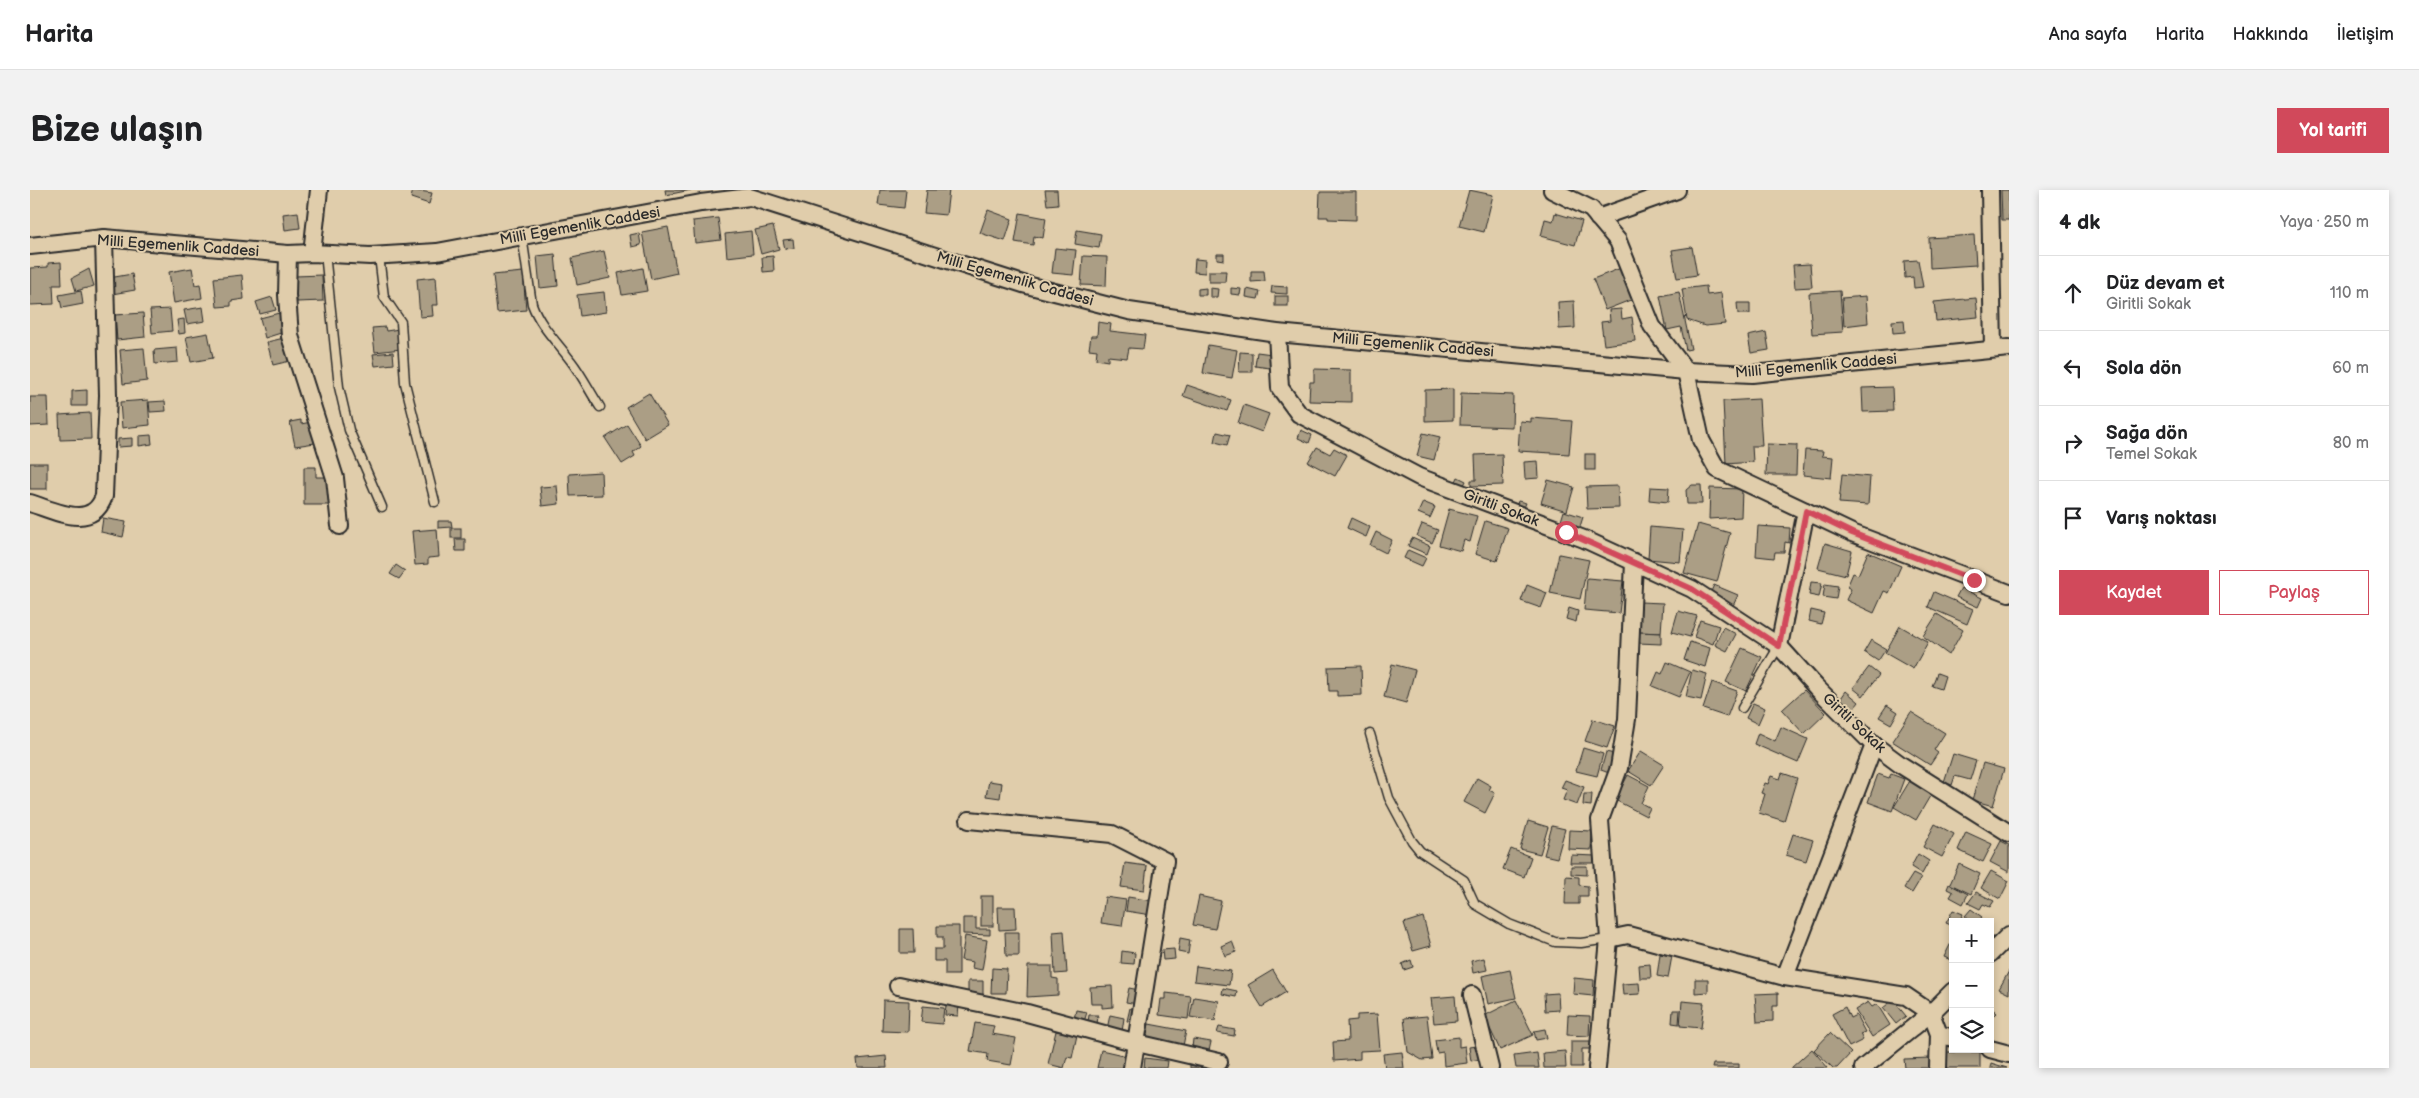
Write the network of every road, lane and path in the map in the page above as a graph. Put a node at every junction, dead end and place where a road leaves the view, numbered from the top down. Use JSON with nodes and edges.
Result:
{"nodes":[{"id":1,"x":320,"y":190,"type":"edge"},
{"id":2,"x":1552,"y":190,"type":"edge"},
{"id":3,"x":1677,"y":190,"type":"edge"},
{"id":4,"x":1990,"y":190,"type":"edge"},
{"id":5,"x":750,"y":193,"type":"edge"},
{"id":6,"x":1598,"y":218,"type":"junction"},
{"id":7,"x":522,"y":236,"type":"junction"},
{"id":8,"x":104,"y":238,"type":"junction"},
{"id":9,"x":30,"y":246,"type":"edge"},
{"id":10,"x":318,"y":253,"type":"junction"},
{"id":11,"x":288,"y":254,"type":"junction"},
{"id":12,"x":379,"y":256,"type":"junction"},
{"id":13,"x":1277,"y":333,"type":"junction"},
{"id":14,"x":2001,"y":349,"type":"edge"},
{"id":15,"x":1686,"y":371,"type":"junction"},
{"id":16,"x":600,"y":407,"type":"dead end"},
{"id":17,"x":435,"y":502,"type":"dead end"},
{"id":18,"x":30,"y":504,"type":"edge"},
{"id":19,"x":382,"y":507,"type":"dead end"},
{"id":20,"x":1806,"y":511,"type":"junction"},
{"id":21,"x":340,"y":526,"type":"dead end"},
{"id":22,"x":1634,"y":562,"type":"junction"},
{"id":23,"x":2009,"y":594,"type":"edge"},
{"id":24,"x":1779,"y":646,"type":"junction"},
{"id":25,"x":1742,"y":708,"type":"dead end"},
{"id":26,"x":1370,"y":734,"type":"dead end"},
{"id":27,"x":1874,"y":745,"type":"junction"},
{"id":28,"x":969,"y":820,"type":"dead end"},
{"id":29,"x":2009,"y":833,"type":"edge"},
{"id":30,"x":2009,"y":936,"type":"edge"},
{"id":31,"x":1609,"y":938,"type":"junction"},
{"id":32,"x":1994,"y":950,"type":"edge"},
{"id":33,"x":1785,"y":977,"type":"junction"},
{"id":34,"x":898,"y":986,"type":"dead end"},
{"id":35,"x":1472,"y":995,"type":"dead end"},
{"id":36,"x":1949,"y":995,"type":"edge"},
{"id":37,"x":1931,"y":1013,"type":"junction"},
{"id":38,"x":1946,"y":1036,"type":"edge"},
{"id":39,"x":1137,"y":1043,"type":"junction"},
{"id":40,"x":1994,"y":1049,"type":"edge"},
{"id":41,"x":2009,"y":1054,"type":"edge"},
{"id":42,"x":1219,"y":1062,"type":"dead end"},
{"id":43,"x":1132,"y":1068,"type":"edge"},
{"id":44,"x":1490,"y":1068,"type":"edge"},
{"id":45,"x":1597,"y":1068,"type":"edge"},
{"id":46,"x":1863,"y":1068,"type":"edge"},
{"id":47,"x":1938,"y":1068,"type":"edge"}],
"edges":[{"from":1,"to":10,"type":"street"},
{"from":2,"to":6,"type":"street"},
{"from":3,"to":6,"type":"street"},
{"from":4,"to":14,"type":"street"},
{"from":5,"to":7,"type":"street","name":"Milli Egemenlik Caddesi"},
{"from":5,"to":13,"type":"street","name":"Milli Egemenlik Caddesi"},
{"from":6,"to":15,"type":"street"},
{"from":7,"to":12,"type":"street","name":"Milli Egemenlik Caddesi"},
{"from":7,"to":16,"type":"lane"},
{"from":8,"to":9,"type":"street","name":"Milli Egemenlik Caddesi"},
{"from":8,"to":11,"type":"street","name":"Milli Egemenlik Caddesi"},
{"from":8,"to":18,"type":"street"},
{"from":10,"to":11,"type":"street","name":"Milli Egemenlik Caddesi"},
{"from":10,"to":12,"type":"street","name":"Milli Egemenlik Caddesi"},
{"from":10,"to":19,"type":"lane"},
{"from":11,"to":21,"type":"street"},
{"from":12,"to":17,"type":"lane"},
{"from":13,"to":15,"type":"street","name":"Milli Egemenlik Caddesi"},
{"from":13,"to":22,"type":"street","name":"Giritli Sokak"},
{"from":14,"to":15,"type":"street","name":"Milli Egemenlik Caddesi"},
{"from":15,"to":20,"type":"street"},
{"from":20,"to":23,"type":"street"},
{"from":20,"to":24,"type":"street"},
{"from":22,"to":24,"type":"street","name":"Giritli Sokak"},
{"from":22,"to":31,"type":"street"},
{"from":24,"to":25,"type":"lane"},
{"from":24,"to":27,"type":"street","name":"Giritli Sokak"},
{"from":26,"to":31,"type":"lane"},
{"from":27,"to":29,"type":"street","name":"Giritli Sokak"},
{"from":27,"to":33,"type":"street"},
{"from":28,"to":39,"type":"street"},
{"from":30,"to":32,"type":"street"},
{"from":31,"to":33,"type":"street"},
{"from":31,"to":45,"type":"street"},
{"from":33,"to":37,"type":"street"},
{"from":34,"to":39,"type":"street"},
{"from":35,"to":44,"type":"street"},
{"from":36,"to":37,"type":"street"},
{"from":37,"to":38,"type":"street"},
{"from":37,"to":46,"type":"street"},
{"from":38,"to":47,"type":"street"},
{"from":39,"to":42,"type":"street"},
{"from":39,"to":43,"type":"street"},
{"from":40,"to":41,"type":"street"}]}
